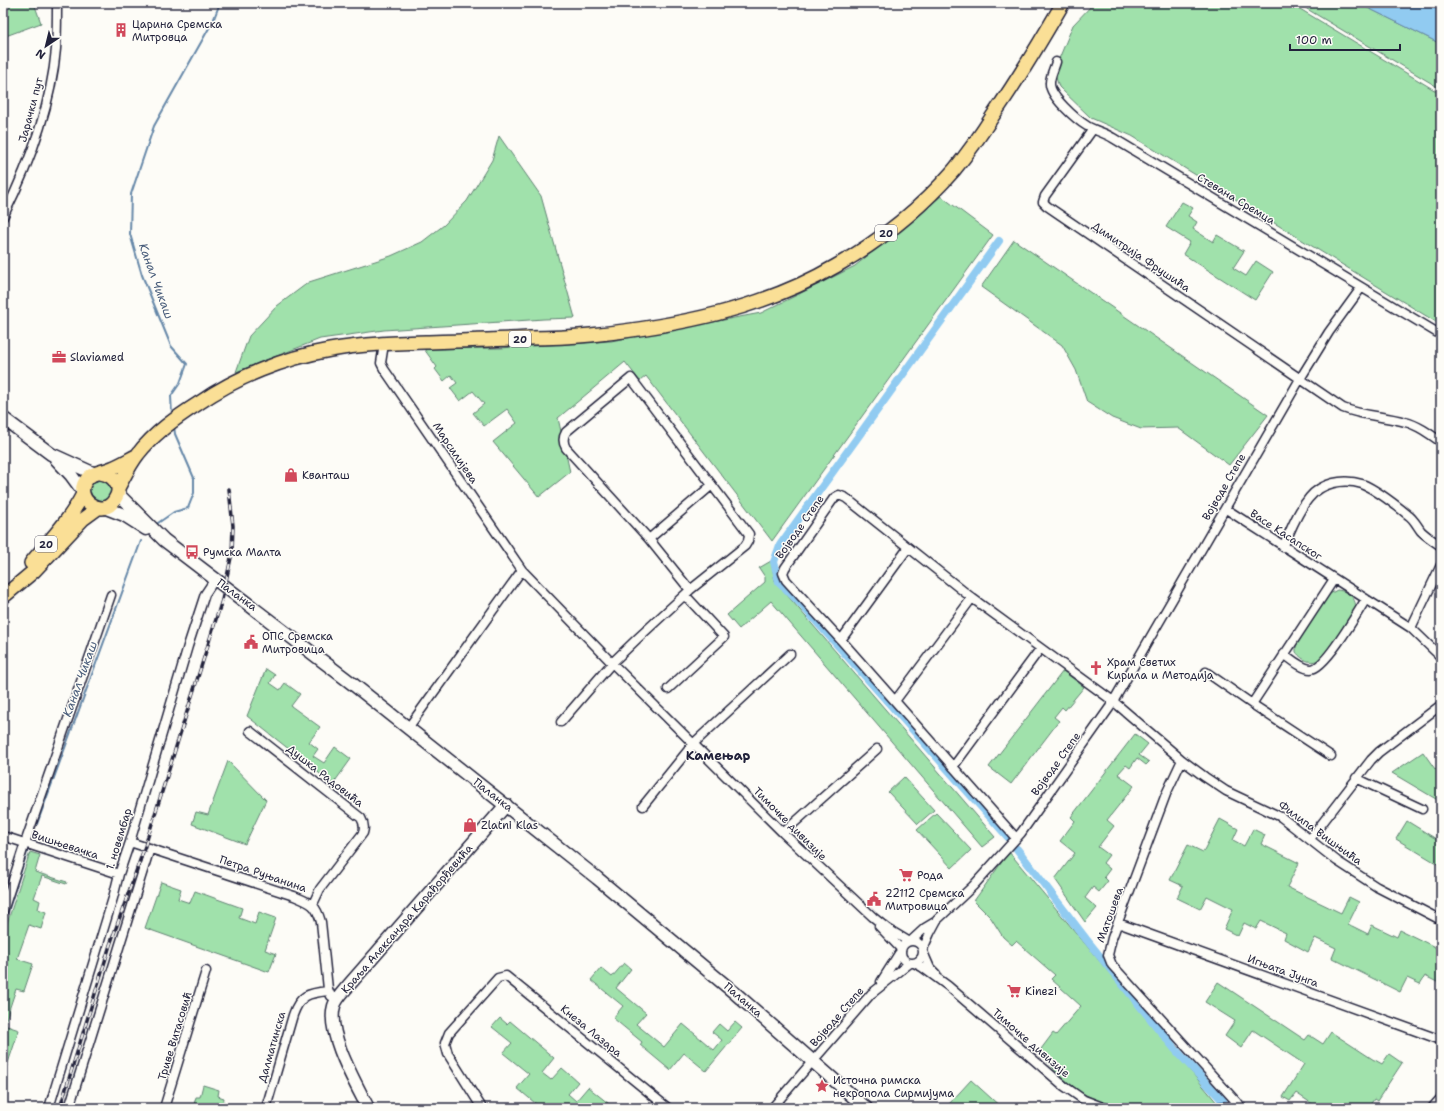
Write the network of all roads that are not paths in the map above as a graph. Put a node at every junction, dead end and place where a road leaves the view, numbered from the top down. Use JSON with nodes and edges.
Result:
{"nodes":[{"id":1,"x":57,"y":3,"type":"edge"},
{"id":2,"x":1063,"y":3,"type":"edge"},
{"id":3,"x":1056,"y":62,"type":"dead end"},
{"id":4,"x":1093,"y":129,"type":"junction"},
{"id":5,"x":3,"y":217,"type":"edge"},
{"id":6,"x":1361,"y":288,"type":"junction"},
{"id":7,"x":1441,"y":335,"type":"edge"},
{"id":8,"x":384,"y":344,"type":"junction"},
{"id":9,"x":1300,"y":379,"type":"junction"},
{"id":10,"x":3,"y":418,"type":"edge"},
{"id":11,"x":1441,"y":442,"type":"edge"},
{"id":12,"x":52,"y":454,"type":"junction"},
{"id":13,"x":136,"y":456,"type":"junction"},
{"id":14,"x":97,"y":473,"type":"junction"},
{"id":15,"x":712,"y":485,"type":"junction"},
{"id":16,"x":118,"y":491,"type":"junction"},
{"id":17,"x":83,"y":492,"type":"junction"},
{"id":18,"x":102,"y":508,"type":"junction"},
{"id":19,"x":1226,"y":509,"type":"junction"},
{"id":20,"x":650,"y":539,"type":"junction"},
{"id":21,"x":164,"y":540,"type":"junction"},
{"id":22,"x":1441,"y":546,"type":"edge"},
{"id":23,"x":1283,"y":547,"type":"junction"},
{"id":24,"x":908,"y":548,"type":"junction"},
{"id":25,"x":1441,"y":565,"type":"edge"},
{"id":26,"x":522,"y":570,"type":"junction"},
{"id":27,"x":215,"y":579,"type":"junction"},
{"id":28,"x":1334,"y":579,"type":"junction"},
{"id":29,"x":688,"y":592,"type":"junction"},
{"id":30,"x":5,"y":595,"type":"edge"},
{"id":31,"x":111,"y":595,"type":"dead end"},
{"id":32,"x":972,"y":598,"type":"junction"},
{"id":33,"x":1366,"y":599,"type":"junction"},
{"id":34,"x":1411,"y":628,"type":"junction"},
{"id":35,"x":841,"y":640,"type":"junction"},
{"id":36,"x":1040,"y":649,"type":"junction"},
{"id":37,"x":790,"y":654,"type":"dead end"},
{"id":38,"x":1284,"y":654,"type":"junction"},
{"id":39,"x":1441,"y":657,"type":"edge"},
{"id":40,"x":612,"y":663,"type":"junction"},
{"id":41,"x":1206,"y":672,"type":"dead end"},
{"id":42,"x":668,"y":689,"type":"dead end"},
{"id":43,"x":895,"y":701,"type":"junction"},
{"id":44,"x":1113,"y":702,"type":"junction"},
{"id":45,"x":1252,"y":704,"type":"junction"},
{"id":46,"x":1441,"y":705,"type":"edge"},
{"id":47,"x":561,"y":722,"type":"dead end"},
{"id":48,"x":408,"y":728,"type":"junction"},
{"id":49,"x":250,"y":731,"type":"dead end"},
{"id":50,"x":694,"y":743,"type":"junction"},
{"id":51,"x":877,"y":749,"type":"dead end"},
{"id":52,"x":1331,"y":756,"type":"dead end"},
{"id":53,"x":1182,"y":760,"type":"junction"},
{"id":54,"x":953,"y":767,"type":"junction"},
{"id":55,"x":1356,"y":778,"type":"junction"},
{"id":56,"x":506,"y":805,"type":"junction"},
{"id":57,"x":643,"y":806,"type":"dead end"},
{"id":58,"x":1422,"y":809,"type":"dead end"},
{"id":59,"x":783,"y":833,"type":"junction"},
{"id":60,"x":3,"y":836,"type":"edge"},
{"id":61,"x":1016,"y":838,"type":"junction"},
{"id":62,"x":1310,"y":839,"type":"junction"},
{"id":63,"x":130,"y":842,"type":"junction"},
{"id":64,"x":25,"y":843,"type":"junction"},
{"id":65,"x":150,"y":848,"type":"junction"},
{"id":66,"x":119,"y":874,"type":"junction"},
{"id":67,"x":313,"y":904,"type":"junction"},
{"id":68,"x":3,"y":911,"type":"edge"},
{"id":69,"x":873,"y":917,"type":"junction"},
{"id":70,"x":938,"y":920,"type":"junction"},
{"id":71,"x":1441,"y":920,"type":"edge"},
{"id":72,"x":1118,"y":923,"type":"junction"},
{"id":73,"x":910,"y":941,"type":"junction"},
{"id":74,"x":901,"y":950,"type":"junction"},
{"id":75,"x":923,"y":950,"type":"junction"},
{"id":76,"x":912,"y":963,"type":"junction"},
{"id":77,"x":206,"y":971,"type":"dead end"},
{"id":78,"x":948,"y":986,"type":"junction"},
{"id":79,"x":877,"y":988,"type":"junction"},
{"id":80,"x":328,"y":991,"type":"junction"},
{"id":81,"x":337,"y":1000,"type":"junction"},
{"id":82,"x":1441,"y":1040,"type":"edge"},
{"id":83,"x":813,"y":1060,"type":"junction"},
{"id":84,"x":1441,"y":1098,"type":"edge"},
{"id":85,"x":1240,"y":1106,"type":"edge"},
{"id":86,"x":49,"y":1108,"type":"edge"},
{"id":87,"x":69,"y":1108,"type":"edge"},
{"id":88,"x":164,"y":1108,"type":"edge"},
{"id":89,"x":266,"y":1108,"type":"edge"},
{"id":90,"x":368,"y":1108,"type":"edge"},
{"id":91,"x":482,"y":1108,"type":"edge"},
{"id":92,"x":668,"y":1108,"type":"edge"},
{"id":93,"x":772,"y":1108,"type":"edge"},
{"id":94,"x":866,"y":1108,"type":"edge"},
{"id":95,"x":1105,"y":1108,"type":"edge"},
{"id":96,"x":1214,"y":1108,"type":"edge"},
{"id":97,"x":1432,"y":1108,"type":"edge"}],
"edges":[{"from":1,"to":5,"type":"street","name":"Јарачки пут"},
{"from":2,"to":8,"type":"main road","number":"20"},
{"from":3,"to":4,"type":"street","name":"Стевана Сремца"},
{"from":4,"to":6,"type":"street","name":"Стевана Сремца"},
{"from":4,"to":9,"type":"street","name":"Димитрија Фрушића"},
{"from":6,"to":7,"type":"street","name":"Стевана Сремца"},
{"from":6,"to":9,"type":"street","name":"Војводе Степе"},
{"from":8,"to":13,"type":"main road","number":"20"},
{"from":8,"to":26,"type":"street","name":"Марсилијева"},
{"from":9,"to":11,"type":"street"},
{"from":9,"to":19,"type":"street","name":"Војводе Степе"},
{"from":10,"to":12,"type":"main road"},
{"from":12,"to":14,"type":"main road"},
{"from":12,"to":17,"type":"main road"},
{"from":13,"to":14,"type":"main road","number":"20"},
{"from":13,"to":16,"type":"main road","number":"20"},
{"from":14,"to":16,"type":"main road"},
{"from":14,"to":17,"type":"main road","number":"20"},
{"from":15,"to":20,"type":"street"},
{"from":15,"to":20,"type":"street"},
{"from":15,"to":29,"type":"street"},
{"from":16,"to":18,"type":"main road","number":"20"},
{"from":16,"to":21,"type":"main road","name":"Паланка"},
{"from":17,"to":18,"type":"main road"},
{"from":17,"to":30,"type":"main road","number":"20"},
{"from":18,"to":21,"type":"main road","name":"Паланка"},
{"from":18,"to":30,"type":"main road","number":"20"},
{"from":19,"to":23,"type":"street","name":"Васе Касапског"},
{"from":19,"to":44,"type":"street","name":"Војводе Степе"},
{"from":20,"to":29,"type":"street"},
{"from":21,"to":27,"type":"main road","name":"Паланка"},
{"from":22,"to":23,"type":"street"},
{"from":23,"to":28,"type":"street","name":"Васе Касапског"},
{"from":24,"to":32,"type":"street","name":"Војводе Степе"},
{"from":24,"to":35,"type":"street"},
{"from":24,"to":35,"type":"street","name":"Војводе Степе"},
{"from":25,"to":34,"type":"street"},
{"from":26,"to":40,"type":"street","name":"Марсилијева"},
{"from":26,"to":48,"type":"street"},
{"from":27,"to":48,"type":"main road","name":"Паланка"},
{"from":27,"to":63,"type":"street","name":"1. новембар"},
{"from":28,"to":33,"type":"street","name":"Васе Касапског"},
{"from":28,"to":38,"type":"street"},
{"from":29,"to":40,"type":"street"},
{"from":29,"to":42,"type":"street"},
{"from":31,"to":64,"type":"street"},
{"from":32,"to":36,"type":"street","name":"Војводе Степе"},
{"from":32,"to":43,"type":"street"},
{"from":33,"to":34,"type":"street","name":"Васе Касапског"},
{"from":33,"to":38,"type":"street"},
{"from":34,"to":39,"type":"street","name":"Васе Касапског"},
{"from":35,"to":43,"type":"street","name":"Војводе Степе"},
{"from":36,"to":44,"type":"street","name":"Војводе Степе"},
{"from":36,"to":54,"type":"street"},
{"from":37,"to":50,"type":"street"},
{"from":38,"to":45,"type":"street"},
{"from":40,"to":47,"type":"street"},
{"from":40,"to":50,"type":"street","name":"Тимочке дивизије"},
{"from":41,"to":45,"type":"street"},
{"from":43,"to":54,"type":"street","name":"Војводе Степе"},
{"from":44,"to":53,"type":"street","name":"Филипа Вишњића"},
{"from":44,"to":61,"type":"street","name":"Војводе Степе"},
{"from":45,"to":52,"type":"street"},
{"from":46,"to":55,"type":"street"},
{"from":48,"to":56,"type":"main road","name":"Паланка"},
{"from":49,"to":67,"type":"street","name":"Душка Радовића"},
{"from":50,"to":57,"type":"street"},
{"from":50,"to":59,"type":"street","name":"Тимочке дивизије"},
{"from":51,"to":59,"type":"street"},
{"from":53,"to":62,"type":"street","name":"Филипа Вишњића"},
{"from":53,"to":72,"type":"street","name":"Матошева"},
{"from":54,"to":61,"type":"street","name":"Војводе Степе"},
{"from":55,"to":58,"type":"street"},
{"from":55,"to":62,"type":"street"},
{"from":56,"to":81,"type":"main road","name":"Краља Александра Карађорђевића"},
{"from":56,"to":83,"type":"main road","name":"Паланка"},
{"from":59,"to":69,"type":"street","name":"Тимочке дивизије"},
{"from":60,"to":64,"type":"street","name":"Вишњевачка"},
{"from":61,"to":70,"type":"street","name":"Војводе Степе"},
{"from":62,"to":71,"type":"street","name":"Филипа Вишњића"},
{"from":63,"to":65,"type":"street","name":"Петра Руњанина"},
{"from":63,"to":66,"type":"street","name":"1. новембар"},
{"from":64,"to":66,"type":"street","name":"Вишњевачка"},
{"from":64,"to":68,"type":"street"},
{"from":65,"to":67,"type":"street","name":"Петра Руњанина"},
{"from":65,"to":87,"type":"street"},
{"from":66,"to":86,"type":"street","name":"1. новембар"},
{"from":67,"to":80,"type":"street","name":"Петра Руњанина"},
{"from":69,"to":73,"type":"street","name":"Тимочке дивизије"},
{"from":69,"to":74,"type":"street","name":"Тимочке дивизије"},
{"from":70,"to":73,"type":"street","name":"Војводе Степе"},
{"from":70,"to":75,"type":"street","name":"Војводе Степе"},
{"from":72,"to":82,"type":"street","name":"Игњата Јунга"},
{"from":72,"to":85,"type":"street","name":"Матошева"},
{"from":73,"to":74,"type":"street"},
{"from":73,"to":75,"type":"street"},
{"from":74,"to":76,"type":"street"},
{"from":74,"to":79,"type":"street","name":"Војводе Степе"},
{"from":75,"to":76,"type":"street"},
{"from":75,"to":78,"type":"street","name":"Тимочке дивизије"},
{"from":76,"to":78,"type":"street","name":"Тимочке дивизије"},
{"from":76,"to":79,"type":"street","name":"Војводе Степе"},
{"from":77,"to":88,"type":"street","name":"Триве Витасовић"},
{"from":78,"to":95,"type":"street","name":"Тимочке дивизије"},
{"from":79,"to":83,"type":"street","name":"Војводе Степе"},
{"from":80,"to":81,"type":"street"},
{"from":80,"to":89,"type":"street","name":"Далматинска"},
{"from":81,"to":90,"type":"main road","name":"Краља Александра Карађорђевића"},
{"from":83,"to":93,"type":"street","name":"Војводе Степе"},
{"from":83,"to":94,"type":"main road","name":"Паланка"},
{"from":84,"to":97,"type":"street"},
{"from":85,"to":96,"type":"street"},
{"from":91,"to":92,"type":"street","name":"Кнеза Лазара"}]}
